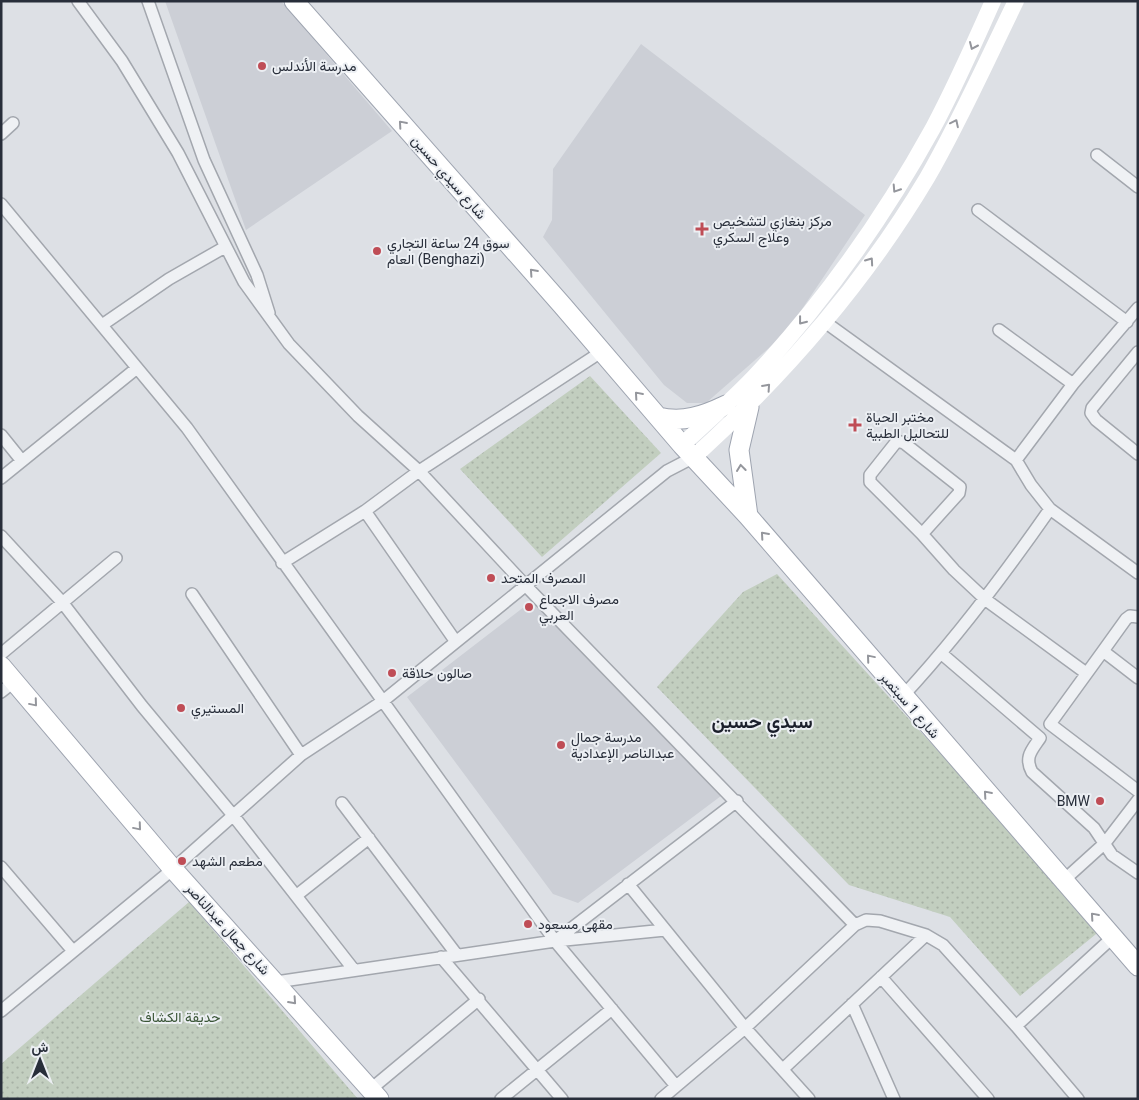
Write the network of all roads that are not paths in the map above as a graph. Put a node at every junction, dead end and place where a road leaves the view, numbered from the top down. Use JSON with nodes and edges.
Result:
{"nodes":[{"id":1,"x":78,"y":1,"type":"edge"},
{"id":2,"x":148,"y":1,"type":"edge"},
{"id":3,"x":294,"y":1,"type":"edge"},
{"id":4,"x":993,"y":1,"type":"edge"},
{"id":5,"x":1016,"y":1,"type":"edge"},
{"id":6,"x":13,"y":123,"type":"dead end"},
{"id":7,"x":1,"y":134,"type":"edge"},
{"id":8,"x":1096,"y":155,"type":"dead end"},
{"id":9,"x":1138,"y":188,"type":"edge"},
{"id":10,"x":1,"y":204,"type":"edge"},
{"id":11,"x":978,"y":210,"type":"dead end"},
{"id":12,"x":225,"y":247,"type":"junction"},
{"id":13,"x":1138,"y":308,"type":"edge"},
{"id":14,"x":273,"y":322,"type":"junction"},
{"id":15,"x":825,"y":322,"type":"junction"},
{"id":16,"x":1127,"y":322,"type":"junction"},
{"id":17,"x":102,"y":325,"type":"junction"},
{"id":18,"x":1000,"y":330,"type":"dead end"},
{"id":19,"x":600,"y":352,"type":"junction"},
{"id":20,"x":1138,"y":352,"type":"edge"},
{"id":21,"x":137,"y":368,"type":"junction"},
{"id":22,"x":1073,"y":384,"type":"junction"},
{"id":23,"x":726,"y":405,"type":"junction"},
{"id":24,"x":749,"y":407,"type":"junction"},
{"id":25,"x":658,"y":417,"type":"junction"},
{"id":26,"x":1,"y":435,"type":"edge"},
{"id":27,"x":688,"y":451,"type":"junction"},
{"id":28,"x":1138,"y":454,"type":"edge"},
{"id":29,"x":1016,"y":460,"type":"junction"},
{"id":30,"x":22,"y":461,"type":"junction"},
{"id":31,"x":419,"y":471,"type":"junction"},
{"id":32,"x":667,"y":471,"type":"junction"},
{"id":33,"x":1,"y":478,"type":"edge"},
{"id":34,"x":1050,"y":509,"type":"junction"},
{"id":35,"x":365,"y":511,"type":"junction"},
{"id":36,"x":748,"y":516,"type":"junction"},
{"id":37,"x":922,"y":534,"type":"junction"},
{"id":38,"x":1,"y":536,"type":"edge"},
{"id":39,"x":116,"y":558,"type":"dead end"},
{"id":40,"x":282,"y":563,"type":"junction"},
{"id":41,"x":1138,"y":573,"type":"edge"},
{"id":42,"x":526,"y":586,"type":"junction"},
{"id":43,"x":192,"y":594,"type":"dead end"},
{"id":44,"x":986,"y":600,"type":"junction"},
{"id":45,"x":62,"y":602,"type":"junction"},
{"id":46,"x":1138,"y":617,"type":"edge"},
{"id":47,"x":456,"y":642,"type":"junction"},
{"id":48,"x":1103,"y":651,"type":"junction"},
{"id":49,"x":1,"y":654,"type":"edge"},
{"id":50,"x":942,"y":654,"type":"junction"},
{"id":51,"x":1,"y":666,"type":"edge"},
{"id":52,"x":1086,"y":672,"type":"junction"},
{"id":53,"x":1138,"y":678,"type":"edge"},
{"id":54,"x":8,"y":686,"type":"edge"},
{"id":55,"x":902,"y":697,"type":"junction"},
{"id":56,"x":383,"y":701,"type":"junction"},
{"id":57,"x":1050,"y":724,"type":"junction"},
{"id":58,"x":1040,"y":738,"type":"junction"},
{"id":59,"x":301,"y":755,"type":"junction"},
{"id":60,"x":1138,"y":791,"type":"edge"},
{"id":61,"x":1138,"y":800,"type":"edge"},
{"id":62,"x":737,"y":802,"type":"junction"},
{"id":63,"x":342,"y":803,"type":"dead end"},
{"id":64,"x":1134,"y":812,"type":"edge"},
{"id":65,"x":232,"y":814,"type":"junction"},
{"id":66,"x":369,"y":838,"type":"junction"},
{"id":67,"x":1105,"y":843,"type":"junction"},
{"id":68,"x":1,"y":867,"type":"edge"},
{"id":69,"x":172,"y":869,"type":"junction"},
{"id":70,"x":1138,"y":873,"type":"edge"},
{"id":71,"x":1063,"y":881,"type":"junction"},
{"id":72,"x":628,"y":884,"type":"junction"},
{"id":73,"x":297,"y":895,"type":"junction"},
{"id":74,"x":855,"y":925,"type":"junction"},
{"id":75,"x":665,"y":930,"type":"junction"},
{"id":76,"x":926,"y":935,"type":"junction"},
{"id":77,"x":1113,"y":937,"type":"junction"},
{"id":78,"x":554,"y":941,"type":"junction"},
{"id":79,"x":73,"y":950,"type":"junction"},
{"id":80,"x":457,"y":955,"type":"junction"},
{"id":81,"x":441,"y":957,"type":"junction"},
{"id":82,"x":1138,"y":966,"type":"edge"},
{"id":83,"x":354,"y":970,"type":"junction"},
{"id":84,"x":881,"y":977,"type":"junction"},
{"id":85,"x":276,"y":982,"type":"junction"},
{"id":86,"x":479,"y":999,"type":"junction"},
{"id":87,"x":852,"y":1004,"type":"junction"},
{"id":88,"x":612,"y":1009,"type":"junction"},
{"id":89,"x":1,"y":1011,"type":"edge"},
{"id":90,"x":1016,"y":1026,"type":"junction"},
{"id":91,"x":745,"y":1028,"type":"junction"},
{"id":92,"x":537,"y":1069,"type":"junction"},
{"id":93,"x":783,"y":1069,"type":"junction"},
{"id":94,"x":676,"y":1086,"type":"junction"},
{"id":95,"x":375,"y":1094,"type":"edge"},
{"id":96,"x":502,"y":1099,"type":"edge"},
{"id":97,"x":562,"y":1099,"type":"edge"},
{"id":98,"x":661,"y":1099,"type":"edge"},
{"id":99,"x":809,"y":1099,"type":"edge"},
{"id":100,"x":894,"y":1099,"type":"edge"},
{"id":101,"x":988,"y":1099,"type":"edge"},
{"id":102,"x":1078,"y":1099,"type":"edge"}],
"edges":[{"from":1,"to":12,"type":"street"},
{"from":2,"to":14,"type":"street"},
{"from":19,"to":3,"type":"main road","name":"شارع سيدي حسين","one_way":true},
{"from":4,"to":23,"type":"main road","one_way":true},
{"from":15,"to":5,"type":"main road","one_way":true},
{"from":6,"to":7,"type":"street"},
{"from":8,"to":9,"type":"street"},
{"from":10,"to":17,"type":"street"},
{"from":11,"to":16,"type":"street"},
{"from":12,"to":14,"type":"street"},
{"from":12,"to":17,"type":"street"},
{"from":13,"to":16,"type":"street"},
{"from":14,"to":31,"type":"street"},
{"from":24,"to":15,"type":"main road","one_way":true},
{"from":15,"to":29,"type":"street"},
{"from":16,"to":22,"type":"street"},
{"from":17,"to":21,"type":"street"},
{"from":18,"to":22,"type":"street"},
{"from":25,"to":19,"type":"main road","name":"شارع سيدي حسين","one_way":true},
{"from":19,"to":31,"type":"street"},
{"from":20,"to":28,"type":"street"},
{"from":21,"to":30,"type":"street"},
{"from":21,"to":40,"type":"street"},
{"from":22,"to":29,"type":"street"},
{"from":23,"to":25,"type":"main road"},
{"from":23,"to":27,"type":"main road"},
{"from":24,"to":27,"type":"main road"},
{"from":36,"to":24,"type":"main road","one_way":true},
{"from":25,"to":27,"type":"main road","name":"شارع سيدي حسين"},
{"from":26,"to":30,"type":"street"},
{"from":27,"to":32,"type":"street"},
{"from":27,"to":32,"type":"street"},
{"from":27,"to":36,"type":"main road","name":"شارع 1 سبتمبر"},
{"from":29,"to":34,"type":"street"},
{"from":30,"to":33,"type":"street"},
{"from":31,"to":35,"type":"street"},
{"from":31,"to":42,"type":"street"},
{"from":32,"to":42,"type":"street"},
{"from":34,"to":41,"type":"street"},
{"from":34,"to":44,"type":"street"},
{"from":35,"to":40,"type":"street"},
{"from":35,"to":47,"type":"street"},
{"from":55,"to":36,"type":"main road","name":"شارع 1 سبتمبر","one_way":true},
{"from":37,"to":37,"type":"street"},
{"from":37,"to":44,"type":"street"},
{"from":38,"to":45,"type":"street"},
{"from":39,"to":45,"type":"street"},
{"from":40,"to":56,"type":"street"},
{"from":42,"to":47,"type":"street"},
{"from":42,"to":62,"type":"street"},
{"from":43,"to":59,"type":"street"},
{"from":44,"to":50,"type":"street"},
{"from":44,"to":52,"type":"street"},
{"from":45,"to":49,"type":"street"},
{"from":45,"to":65,"type":"street"},
{"from":46,"to":48,"type":"street"},
{"from":47,"to":56,"type":"street"},
{"from":48,"to":52,"type":"street"},
{"from":48,"to":53,"type":"street"},
{"from":50,"to":55,"type":"street"},
{"from":50,"to":58,"type":"street"},
{"from":51,"to":54,"type":"main road","name":"شارع جمال عبدالناصر"},
{"from":52,"to":57,"type":"street"},
{"from":54,"to":69,"type":"main road","name":"شارع جمال عبدالناصر","one_way":true},
{"from":71,"to":55,"type":"main road","name":"شارع 1 سبتمبر","one_way":true},
{"from":56,"to":59,"type":"street"},
{"from":56,"to":78,"type":"street"},
{"from":57,"to":58,"type":"street"},
{"from":57,"to":60,"type":"street"},
{"from":58,"to":67,"type":"street"},
{"from":59,"to":65,"type":"street"},
{"from":61,"to":64,"type":"street"},
{"from":62,"to":72,"type":"street"},
{"from":62,"to":74,"type":"street"},
{"from":63,"to":66,"type":"street"},
{"from":64,"to":67,"type":"street"},
{"from":65,"to":69,"type":"street"},
{"from":65,"to":73,"type":"street"},
{"from":66,"to":73,"type":"street"},
{"from":66,"to":80,"type":"street"},
{"from":67,"to":70,"type":"street"},
{"from":67,"to":71,"type":"street"},
{"from":68,"to":79,"type":"street"},
{"from":69,"to":79,"type":"street"},
{"from":69,"to":85,"type":"main road","name":"شارع جمال عبدالناصر"},
{"from":77,"to":71,"type":"main road","name":"شارع 1 سبتمبر","one_way":true},
{"from":72,"to":75,"type":"street"},
{"from":72,"to":78,"type":"street"},
{"from":73,"to":83,"type":"street"},
{"from":74,"to":76,"type":"street"},
{"from":74,"to":91,"type":"street"},
{"from":75,"to":78,"type":"street"},
{"from":75,"to":91,"type":"street"},
{"from":76,"to":84,"type":"street"},
{"from":76,"to":90,"type":"street"},
{"from":77,"to":82,"type":"main road","name":"شارع 1 سبتمبر"},
{"from":77,"to":90,"type":"street"},
{"from":78,"to":80,"type":"street"},
{"from":78,"to":88,"type":"street"},
{"from":79,"to":89,"type":"street"},
{"from":80,"to":81,"type":"street"},
{"from":81,"to":83,"type":"street"},
{"from":81,"to":86,"type":"street"},
{"from":83,"to":85,"type":"street"},
{"from":84,"to":87,"type":"street"},
{"from":84,"to":101,"type":"street"},
{"from":85,"to":95,"type":"main road","name":"شارع جمال عبدالناصر","one_way":true},
{"from":86,"to":92,"type":"street"},
{"from":86,"to":95,"type":"street"},
{"from":87,"to":93,"type":"street"},
{"from":87,"to":100,"type":"street"},
{"from":88,"to":92,"type":"street"},
{"from":88,"to":94,"type":"street"},
{"from":90,"to":102,"type":"street"},
{"from":91,"to":93,"type":"street"},
{"from":91,"to":94,"type":"street"},
{"from":92,"to":96,"type":"street"},
{"from":92,"to":97,"type":"street"},
{"from":93,"to":99,"type":"street"},
{"from":94,"to":98,"type":"street"}]}
